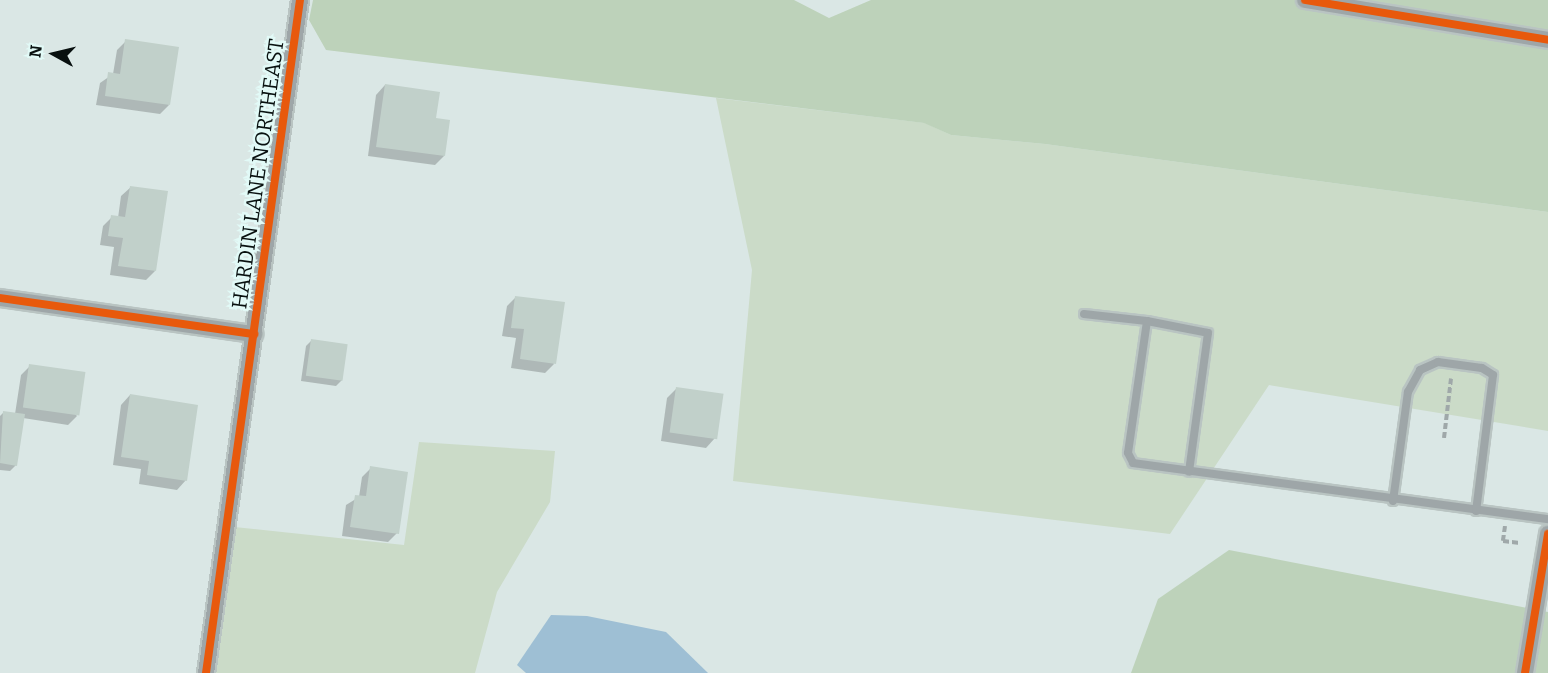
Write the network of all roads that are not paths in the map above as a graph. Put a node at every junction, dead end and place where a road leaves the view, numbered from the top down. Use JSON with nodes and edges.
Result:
{"nodes":[{"id":1,"x":300,"y":0,"type":"edge"},
{"id":2,"x":1305,"y":0,"type":"edge"},
{"id":3,"x":1548,"y":40,"type":"edge"},
{"id":4,"x":0,"y":298,"type":"edge"},
{"id":5,"x":1084,"y":314,"type":"dead end"},
{"id":6,"x":1147,"y":321,"type":"junction"},
{"id":7,"x":254,"y":334,"type":"junction"},
{"id":8,"x":1189,"y":472,"type":"junction"},
{"id":9,"x":1393,"y":501,"type":"junction"},
{"id":10,"x":1476,"y":511,"type":"junction"},
{"id":11,"x":1548,"y":519,"type":"edge"},
{"id":12,"x":1548,"y":534,"type":"edge"},
{"id":13,"x":206,"y":673,"type":"edge"},
{"id":14,"x":1525,"y":673,"type":"edge"}],
"edges":[{"from":1,"to":7,"type":"street","name":"HARDIN LANE NORTHEAST"},
{"from":2,"to":3,"type":"street"},
{"from":4,"to":7,"type":"street"},
{"from":5,"to":6,"type":"lane"},
{"from":6,"to":8,"type":"lane"},
{"from":6,"to":8,"type":"lane"},
{"from":7,"to":13,"type":"street","name":"HARDIN LANE NORTHEAST"},
{"from":8,"to":9,"type":"lane"},
{"from":9,"to":10,"type":"lane"},
{"from":9,"to":10,"type":"lane"},
{"from":10,"to":11,"type":"lane"},
{"from":12,"to":14,"type":"street"}]}
